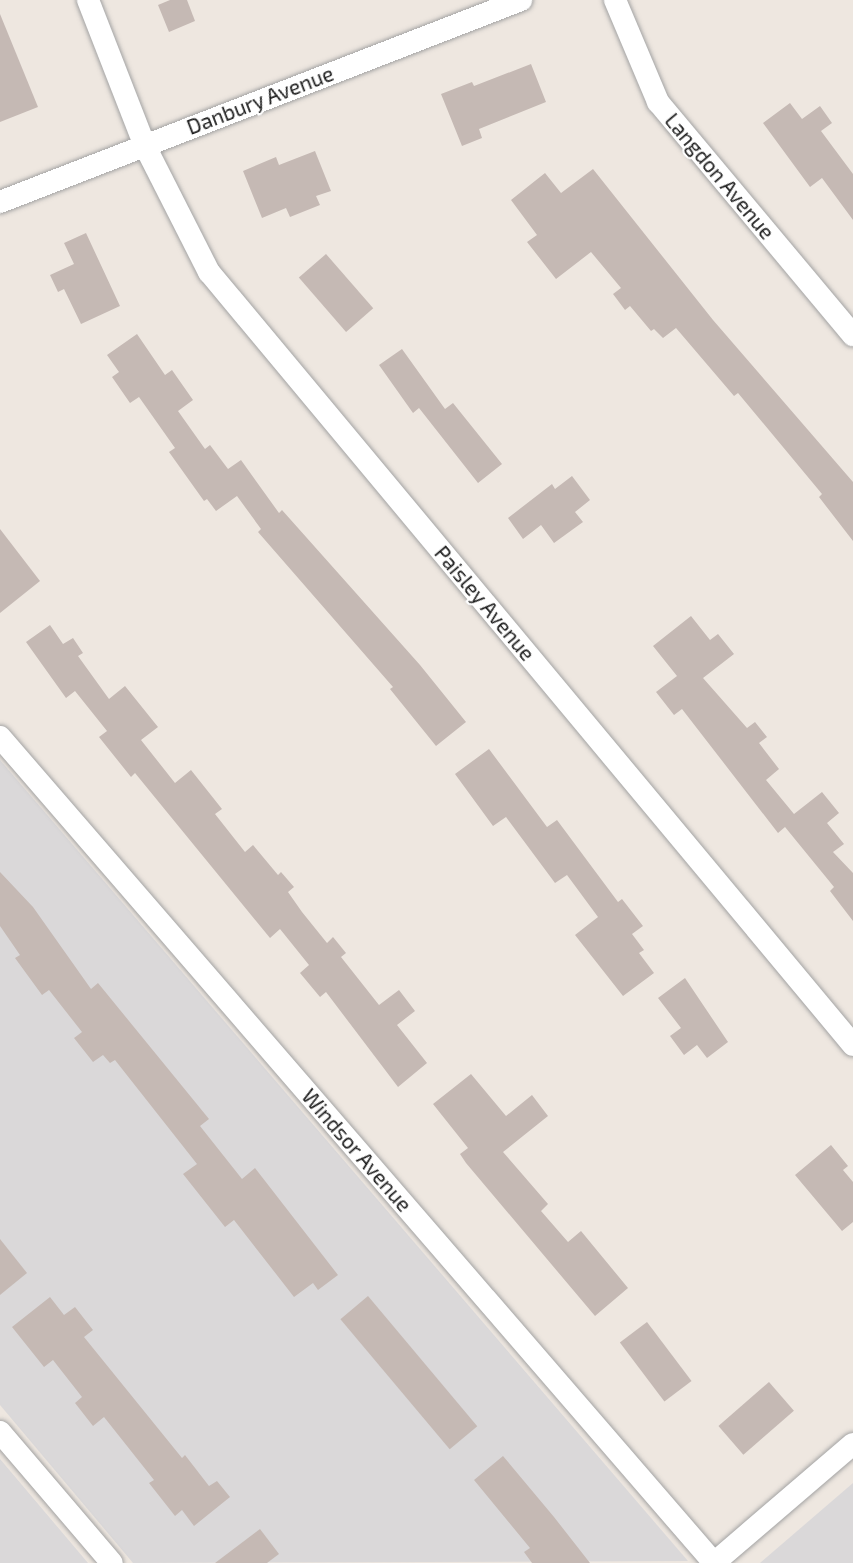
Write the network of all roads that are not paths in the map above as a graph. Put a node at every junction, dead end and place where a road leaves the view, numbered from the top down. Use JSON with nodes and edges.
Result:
{"nodes":[{"id":1,"x":88,"y":0,"type":"edge"},
{"id":2,"x":521,"y":0,"type":"edge"},
{"id":3,"x":615,"y":0,"type":"edge"},
{"id":4,"x":144,"y":144,"type":"junction"},
{"id":5,"x":0,"y":202,"type":"edge"},
{"id":6,"x":853,"y":335,"type":"edge"},
{"id":7,"x":0,"y":737,"type":"edge"},
{"id":8,"x":853,"y":1044,"type":"edge"},
{"id":9,"x":0,"y":1432,"type":"edge"},
{"id":10,"x":853,"y":1444,"type":"edge"},
{"id":11,"x":112,"y":1563,"type":"edge"},
{"id":12,"x":714,"y":1563,"type":"edge"}],
"edges":[{"from":1,"to":4,"type":"street","name":"Paisley Avenue"},
{"from":2,"to":4,"type":"street","name":"Danbury Avenue"},
{"from":3,"to":6,"type":"street","name":"Langdon Avenue"},
{"from":4,"to":5,"type":"street","name":"Danbury Avenue"},
{"from":4,"to":8,"type":"street","name":"Paisley Avenue"},
{"from":7,"to":12,"type":"street","name":"Windsor Avenue"},
{"from":9,"to":11,"type":"street"},
{"from":10,"to":12,"type":"street"}]}
